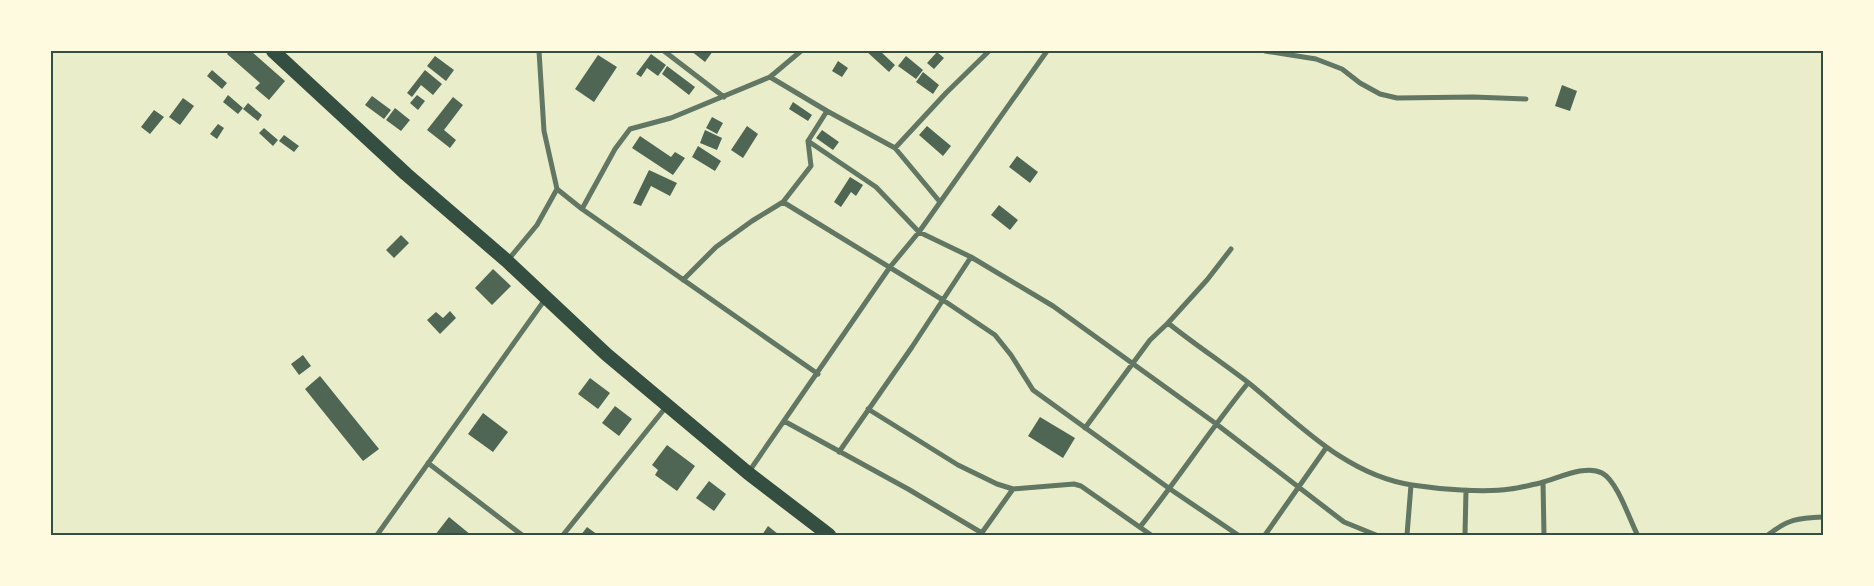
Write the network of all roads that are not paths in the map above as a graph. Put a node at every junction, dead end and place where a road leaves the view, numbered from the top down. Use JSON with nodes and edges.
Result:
{"nodes":[{"id":1,"x":273,"y":51,"type":"edge"},
{"id":2,"x":539,"y":51,"type":"edge"},
{"id":3,"x":664,"y":51,"type":"edge"},
{"id":4,"x":801,"y":51,"type":"edge"},
{"id":5,"x":989,"y":51,"type":"edge"},
{"id":6,"x":1047,"y":51,"type":"edge"},
{"id":7,"x":1265,"y":51,"type":"edge"},
{"id":8,"x":770,"y":77,"type":"junction"},
{"id":9,"x":724,"y":97,"type":"junction"},
{"id":10,"x":1526,"y":99,"type":"dead end"},
{"id":11,"x":827,"y":111,"type":"junction"},
{"id":12,"x":808,"y":141,"type":"junction"},
{"id":13,"x":895,"y":148,"type":"junction"},
{"id":14,"x":557,"y":189,"type":"junction"},
{"id":15,"x":783,"y":202,"type":"junction"},
{"id":16,"x":940,"y":202,"type":"junction"},
{"id":17,"x":582,"y":209,"type":"junction"},
{"id":18,"x":919,"y":232,"type":"junction"},
{"id":19,"x":1231,"y":249,"type":"dead end"},
{"id":20,"x":971,"y":257,"type":"junction"},
{"id":21,"x":507,"y":261,"type":"junction"},
{"id":22,"x":890,"y":267,"type":"junction"},
{"id":23,"x":683,"y":280,"type":"junction"},
{"id":24,"x":546,"y":297,"type":"junction"},
{"id":25,"x":943,"y":300,"type":"junction"},
{"id":26,"x":1168,"y":323,"type":"junction"},
{"id":27,"x":1132,"y":363,"type":"junction"},
{"id":28,"x":818,"y":374,"type":"junction"},
{"id":29,"x":1248,"y":383,"type":"junction"},
{"id":30,"x":667,"y":406,"type":"junction"},
{"id":31,"x":868,"y":409,"type":"junction"},
{"id":32,"x":784,"y":421,"type":"junction"},
{"id":33,"x":1215,"y":423,"type":"junction"},
{"id":34,"x":1085,"y":428,"type":"junction"},
{"id":35,"x":1326,"y":448,"type":"junction"},
{"id":36,"x":839,"y":452,"type":"junction"},
{"id":37,"x":428,"y":463,"type":"junction"},
{"id":38,"x":748,"y":473,"type":"junction"},
{"id":39,"x":1543,"y":482,"type":"junction"},
{"id":40,"x":1411,"y":485,"type":"junction"},
{"id":41,"x":1298,"y":486,"type":"junction"},
{"id":42,"x":1013,"y":489,"type":"junction"},
{"id":43,"x":1170,"y":489,"type":"junction"},
{"id":44,"x":1466,"y":490,"type":"junction"},
{"id":45,"x":1823,"y":517,"type":"edge"},
{"id":46,"x":1140,"y":527,"type":"junction"},
{"id":47,"x":981,"y":534,"type":"edge"},
{"id":48,"x":377,"y":535,"type":"edge"},
{"id":49,"x":522,"y":535,"type":"edge"},
{"id":50,"x":564,"y":535,"type":"edge"},
{"id":51,"x":829,"y":535,"type":"edge"},
{"id":52,"x":1151,"y":535,"type":"edge"},
{"id":53,"x":1238,"y":535,"type":"edge"},
{"id":54,"x":1265,"y":535,"type":"edge"},
{"id":55,"x":1376,"y":535,"type":"edge"},
{"id":56,"x":1407,"y":535,"type":"edge"},
{"id":57,"x":1465,"y":535,"type":"edge"},
{"id":58,"x":1544,"y":535,"type":"edge"},
{"id":59,"x":1637,"y":535,"type":"edge"},
{"id":60,"x":1768,"y":535,"type":"edge"}],
"edges":[{"from":1,"to":21,"type":"highway"},
{"from":2,"to":14,"type":"street"},
{"from":3,"to":9,"type":"street"},
{"from":4,"to":8,"type":"street"},
{"from":5,"to":13,"type":"street"},
{"from":6,"to":16,"type":"street"},
{"from":7,"to":10,"type":"street"},
{"from":8,"to":9,"type":"street"},
{"from":8,"to":11,"type":"street"},
{"from":9,"to":17,"type":"street"},
{"from":11,"to":12,"type":"street"},
{"from":11,"to":13,"type":"street"},
{"from":12,"to":15,"type":"street"},
{"from":12,"to":18,"type":"street"},
{"from":13,"to":16,"type":"street"},
{"from":14,"to":17,"type":"street"},
{"from":14,"to":21,"type":"street"},
{"from":15,"to":22,"type":"street"},
{"from":15,"to":23,"type":"street"},
{"from":16,"to":18,"type":"street"},
{"from":17,"to":23,"type":"street"},
{"from":18,"to":20,"type":"street"},
{"from":18,"to":22,"type":"street"},
{"from":19,"to":26,"type":"street"},
{"from":20,"to":25,"type":"street"},
{"from":20,"to":27,"type":"street"},
{"from":21,"to":24,"type":"highway"},
{"from":22,"to":25,"type":"street"},
{"from":22,"to":28,"type":"street"},
{"from":23,"to":28,"type":"street"},
{"from":24,"to":30,"type":"highway"},
{"from":24,"to":37,"type":"street"},
{"from":25,"to":31,"type":"street"},
{"from":25,"to":34,"type":"street"},
{"from":26,"to":27,"type":"street"},
{"from":26,"to":29,"type":"street"},
{"from":27,"to":33,"type":"street"},
{"from":27,"to":34,"type":"street"},
{"from":28,"to":32,"type":"street"},
{"from":29,"to":33,"type":"street"},
{"from":29,"to":35,"type":"street"},
{"from":30,"to":38,"type":"highway"},
{"from":30,"to":50,"type":"street"},
{"from":31,"to":36,"type":"street"},
{"from":31,"to":42,"type":"street"},
{"from":32,"to":36,"type":"street"},
{"from":32,"to":38,"type":"street"},
{"from":33,"to":41,"type":"street"},
{"from":33,"to":43,"type":"street"},
{"from":34,"to":43,"type":"street"},
{"from":35,"to":40,"type":"street"},
{"from":35,"to":41,"type":"street"},
{"from":36,"to":47,"type":"street"},
{"from":37,"to":48,"type":"street"},
{"from":37,"to":49,"type":"street"},
{"from":38,"to":51,"type":"highway"},
{"from":39,"to":44,"type":"street"},
{"from":39,"to":58,"type":"street"},
{"from":39,"to":59,"type":"street"},
{"from":40,"to":44,"type":"street"},
{"from":40,"to":56,"type":"street"},
{"from":41,"to":54,"type":"street"},
{"from":41,"to":55,"type":"street"},
{"from":42,"to":46,"type":"street"},
{"from":42,"to":47,"type":"street"},
{"from":43,"to":46,"type":"street"},
{"from":43,"to":53,"type":"street"},
{"from":44,"to":57,"type":"street"},
{"from":45,"to":60,"type":"street"},
{"from":46,"to":52,"type":"street"}]}
